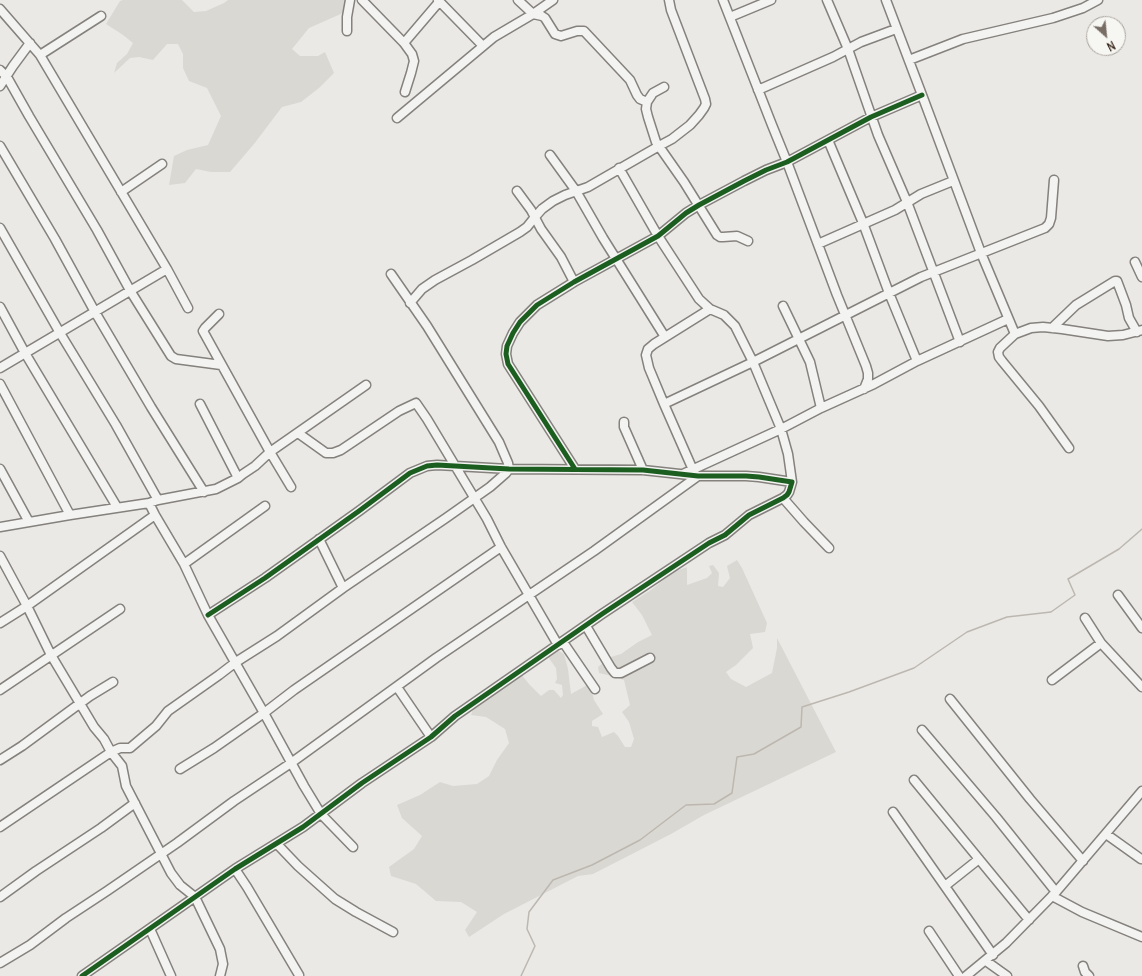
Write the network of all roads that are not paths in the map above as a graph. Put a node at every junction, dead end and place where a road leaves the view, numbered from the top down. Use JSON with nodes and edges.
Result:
{"nodes":[{"id":1,"x":350,"y":0,"type":"edge"},
{"id":2,"x":362,"y":0,"type":"edge"},
{"id":3,"x":518,"y":0,"type":"edge"},
{"id":4,"x":553,"y":0,"type":"edge"},
{"id":5,"x":669,"y":0,"type":"edge"},
{"id":6,"x":723,"y":0,"type":"edge"},
{"id":7,"x":771,"y":0,"type":"edge"},
{"id":8,"x":827,"y":0,"type":"edge"},
{"id":9,"x":886,"y":0,"type":"edge"},
{"id":10,"x":1098,"y":0,"type":"edge"},
{"id":11,"x":439,"y":1,"type":"edge"},
{"id":12,"x":0,"y":9,"type":"edge"},
{"id":13,"x":532,"y":14,"type":"junction"},
{"id":14,"x":101,"y":16,"type":"dead end"},
{"id":15,"x":730,"y":17,"type":"junction"},
{"id":16,"x":896,"y":29,"type":"junction"},
{"id":17,"x":347,"y":31,"type":"dead end"},
{"id":18,"x":30,"y":43,"type":"junction"},
{"id":19,"x":404,"y":43,"type":"junction"},
{"id":20,"x":483,"y":46,"type":"junction"},
{"id":21,"x":848,"y":49,"type":"junction"},
{"id":22,"x":40,"y":55,"type":"junction"},
{"id":23,"x":909,"y":60,"type":"junction"},
{"id":24,"x":0,"y":70,"type":"edge"},
{"id":25,"x":7,"y":77,"type":"junction"},
{"id":26,"x":0,"y":86,"type":"edge"},
{"id":27,"x":664,"y":87,"type":"dead end"},
{"id":28,"x":758,"y":90,"type":"junction"},
{"id":29,"x":405,"y":92,"type":"dead end"},
{"id":30,"x":922,"y":95,"type":"junction"},
{"id":31,"x":647,"y":102,"type":"junction"},
{"id":32,"x":871,"y":117,"type":"junction"},
{"id":33,"x":397,"y":118,"type":"dead end"},
{"id":34,"x":828,"y":140,"type":"junction"},
{"id":35,"x":0,"y":146,"type":"edge"},
{"id":36,"x":659,"y":146,"type":"junction"},
{"id":37,"x":550,"y":155,"type":"dead end"},
{"id":38,"x":787,"y":162,"type":"junction"},
{"id":39,"x":162,"y":164,"type":"dead end"},
{"id":40,"x":619,"y":168,"type":"junction"},
{"id":41,"x":1054,"y":180,"type":"dead end"},
{"id":42,"x":953,"y":181,"type":"junction"},
{"id":43,"x":517,"y":191,"type":"dead end"},
{"id":44,"x":576,"y":191,"type":"junction"},
{"id":45,"x":121,"y":192,"type":"junction"},
{"id":46,"x":907,"y":202,"type":"junction"},
{"id":47,"x":699,"y":205,"type":"junction"},
{"id":48,"x":535,"y":217,"type":"junction"},
{"id":49,"x":863,"y":224,"type":"junction"},
{"id":50,"x":527,"y":227,"type":"junction"},
{"id":51,"x":540,"y":227,"type":"junction"},
{"id":52,"x":0,"y":228,"type":"edge"},
{"id":53,"x":658,"y":236,"type":"junction"},
{"id":54,"x":748,"y":241,"type":"dead end"},
{"id":55,"x":818,"y":244,"type":"junction"},
{"id":56,"x":980,"y":253,"type":"junction"},
{"id":57,"x":616,"y":259,"type":"junction"},
{"id":58,"x":1135,"y":262,"type":"dead end"},
{"id":59,"x":167,"y":269,"type":"junction"},
{"id":60,"x":934,"y":271,"type":"junction"},
{"id":61,"x":391,"y":274,"type":"dead end"},
{"id":62,"x":1142,"y":277,"type":"edge"},
{"id":63,"x":574,"y":282,"type":"junction"},
{"id":64,"x":131,"y":292,"type":"junction"},
{"id":65,"x":889,"y":293,"type":"junction"},
{"id":66,"x":410,"y":303,"type":"junction"},
{"id":67,"x":783,"y":306,"type":"dead end"},
{"id":68,"x":0,"y":307,"type":"edge"},
{"id":69,"x":188,"y":308,"type":"dead end"},
{"id":70,"x":710,"y":309,"type":"junction"},
{"id":71,"x":95,"y":312,"type":"junction"},
{"id":72,"x":219,"y":314,"type":"dead end"},
{"id":73,"x":845,"y":314,"type":"junction"},
{"id":74,"x":1008,"y":319,"type":"junction"},
{"id":75,"x":1052,"y":328,"type":"junction"},
{"id":76,"x":1139,"y":331,"type":"edge"},
{"id":77,"x":60,"y":333,"type":"junction"},
{"id":78,"x":1015,"y":334,"type":"junction"},
{"id":79,"x":664,"y":337,"type":"junction"},
{"id":80,"x":799,"y":339,"type":"junction"},
{"id":81,"x":960,"y":342,"type":"junction"},
{"id":82,"x":25,"y":353,"type":"junction"},
{"id":83,"x":753,"y":362,"type":"junction"},
{"id":84,"x":917,"y":362,"type":"junction"},
{"id":85,"x":221,"y":365,"type":"junction"},
{"id":86,"x":0,"y":368,"type":"edge"},
{"id":87,"x":0,"y":384,"type":"edge"},
{"id":88,"x":366,"y":385,"type":"dead end"},
{"id":89,"x":864,"y":389,"type":"junction"},
{"id":90,"x":200,"y":404,"type":"dead end"},
{"id":91,"x":664,"y":404,"type":"junction"},
{"id":92,"x":821,"y":408,"type":"junction"},
{"id":93,"x":624,"y":422,"type":"dead end"},
{"id":94,"x":781,"y":429,"type":"junction"},
{"id":95,"x":298,"y":433,"type":"junction"},
{"id":96,"x":1069,"y":448,"type":"dead end"},
{"id":97,"x":270,"y":452,"type":"junction"},
{"id":98,"x":456,"y":467,"type":"junction"},
{"id":99,"x":0,"y":469,"type":"edge"},
{"id":100,"x":509,"y":469,"type":"junction"},
{"id":101,"x":576,"y":469,"type":"junction"},
{"id":102,"x":643,"y":470,"type":"junction"},
{"id":103,"x":696,"y":473,"type":"junction"},
{"id":104,"x":238,"y":478,"type":"junction"},
{"id":105,"x":792,"y":482,"type":"junction"},
{"id":106,"x":291,"y":487,"type":"dead end"},
{"id":107,"x":204,"y":492,"type":"junction"},
{"id":108,"x":474,"y":498,"type":"junction"},
{"id":109,"x":783,"y":498,"type":"junction"},
{"id":110,"x":158,"y":500,"type":"junction"},
{"id":111,"x":149,"y":503,"type":"junction"},
{"id":112,"x":265,"y":506,"type":"dead end"},
{"id":113,"x":117,"y":507,"type":"junction"},
{"id":114,"x":70,"y":514,"type":"junction"},
{"id":115,"x":155,"y":515,"type":"junction"},
{"id":116,"x":29,"y":522,"type":"junction"},
{"id":117,"x":0,"y":527,"type":"edge"},
{"id":118,"x":319,"y":539,"type":"junction"},
{"id":119,"x":501,"y":547,"type":"junction"},
{"id":120,"x":829,"y":548,"type":"dead end"},
{"id":121,"x":0,"y":556,"type":"edge"},
{"id":122,"x":184,"y":564,"type":"junction"},
{"id":123,"x":343,"y":588,"type":"junction"},
{"id":124,"x":1118,"y":595,"type":"dead end"},
{"id":125,"x":529,"y":596,"type":"junction"},
{"id":126,"x":27,"y":606,"type":"junction"},
{"id":127,"x":120,"y":609,"type":"dead end"},
{"id":128,"x":208,"y":615,"type":"junction"},
{"id":129,"x":1085,"y":618,"type":"dead end"},
{"id":130,"x":0,"y":623,"type":"edge"},
{"id":131,"x":586,"y":626,"type":"junction"},
{"id":132,"x":1142,"y":628,"type":"edge"},
{"id":133,"x":561,"y":644,"type":"junction"},
{"id":134,"x":1101,"y":644,"type":"junction"},
{"id":135,"x":51,"y":655,"type":"junction"},
{"id":136,"x":650,"y":658,"type":"dead end"},
{"id":137,"x":236,"y":662,"type":"junction"},
{"id":138,"x":1052,"y":680,"type":"dead end"},
{"id":139,"x":113,"y":682,"type":"dead end"},
{"id":140,"x":397,"y":687,"type":"junction"},
{"id":141,"x":1142,"y":687,"type":"edge"},
{"id":142,"x":594,"y":689,"type":"dead end"},
{"id":143,"x":0,"y":690,"type":"edge"},
{"id":144,"x":950,"y":699,"type":"dead end"},
{"id":145,"x":80,"y":703,"type":"junction"},
{"id":146,"x":264,"y":713,"type":"junction"},
{"id":147,"x":922,"y":730,"type":"dead end"},
{"id":148,"x":431,"y":736,"type":"junction"},
{"id":149,"x":111,"y":752,"type":"junction"},
{"id":150,"x":0,"y":760,"type":"edge"},
{"id":151,"x":291,"y":763,"type":"junction"},
{"id":152,"x":180,"y":769,"type":"dead end"},
{"id":153,"x":914,"y":780,"type":"dead end"},
{"id":154,"x":1142,"y":791,"type":"edge"},
{"id":155,"x":135,"y":803,"type":"junction"},
{"id":156,"x":893,"y":812,"type":"dead end"},
{"id":157,"x":321,"y":814,"type":"junction"},
{"id":158,"x":0,"y":828,"type":"edge"},
{"id":159,"x":1106,"y":834,"type":"junction"},
{"id":160,"x":277,"y":844,"type":"junction"},
{"id":161,"x":353,"y":847,"type":"dead end"},
{"id":162,"x":160,"y":854,"type":"junction"},
{"id":163,"x":979,"y":859,"type":"junction"},
{"id":164,"x":1142,"y":859,"type":"edge"},
{"id":165,"x":1083,"y":861,"type":"junction"},
{"id":166,"x":235,"y":869,"type":"junction"},
{"id":167,"x":945,"y":886,"type":"junction"},
{"id":168,"x":1054,"y":894,"type":"junction"},
{"id":169,"x":0,"y":897,"type":"edge"},
{"id":170,"x":195,"y":897,"type":"junction"},
{"id":171,"x":1029,"y":920,"type":"junction"},
{"id":172,"x":150,"y":929,"type":"junction"},
{"id":173,"x":929,"y":931,"type":"dead end"},
{"id":174,"x":393,"y":932,"type":"dead end"},
{"id":175,"x":1142,"y":937,"type":"edge"},
{"id":176,"x":993,"y":955,"type":"junction"},
{"id":177,"x":986,"y":961,"type":"junction"},
{"id":178,"x":0,"y":963,"type":"edge"},
{"id":179,"x":1083,"y":966,"type":"dead end"},
{"id":180,"x":299,"y":975,"type":"edge"},
{"id":181,"x":82,"y":976,"type":"edge"},
{"id":182,"x":171,"y":976,"type":"edge"},
{"id":183,"x":220,"y":976,"type":"edge"},
{"id":184,"x":959,"y":976,"type":"edge"},
{"id":185,"x":966,"y":976,"type":"edge"},
{"id":186,"x":1007,"y":976,"type":"edge"},
{"id":187,"x":1089,"y":976,"type":"edge"}],
"edges":[{"from":1,"to":17,"type":"street"},
{"from":2,"to":19,"type":"street"},
{"from":3,"to":13,"type":"street"},
{"from":4,"to":13,"type":"street"},
{"from":5,"to":36,"type":"street"},
{"from":6,"to":15,"type":"street"},
{"from":7,"to":15,"type":"street"},
{"from":8,"to":21,"type":"street"},
{"from":9,"to":16,"type":"street"},
{"from":10,"to":23,"type":"street"},
{"from":11,"to":19,"type":"street"},
{"from":11,"to":20,"type":"street"},
{"from":12,"to":18,"type":"street"},
{"from":13,"to":20,"type":"street"},
{"from":13,"to":31,"type":"street"},
{"from":14,"to":22,"type":"street"},
{"from":15,"to":28,"type":"street"},
{"from":16,"to":21,"type":"street"},
{"from":16,"to":23,"type":"street"},
{"from":18,"to":22,"type":"street"},
{"from":18,"to":25,"type":"street"},
{"from":19,"to":29,"type":"street"},
{"from":20,"to":33,"type":"street"},
{"from":21,"to":28,"type":"street"},
{"from":21,"to":32,"type":"street"},
{"from":22,"to":45,"type":"street"},
{"from":23,"to":30,"type":"street"},
{"from":24,"to":25,"type":"street"},
{"from":25,"to":26,"type":"street"},
{"from":25,"to":64,"type":"street"},
{"from":27,"to":31,"type":"street"},
{"from":28,"to":38,"type":"street"},
{"from":30,"to":32,"type":"street"},
{"from":30,"to":42,"type":"street"},
{"from":31,"to":36,"type":"street"},
{"from":32,"to":34,"type":"street"},
{"from":32,"to":46,"type":"street"},
{"from":34,"to":38,"type":"street"},
{"from":34,"to":49,"type":"street"},
{"from":35,"to":71,"type":"street"},
{"from":36,"to":40,"type":"street"},
{"from":36,"to":47,"type":"street"},
{"from":37,"to":44,"type":"street"},
{"from":38,"to":47,"type":"street"},
{"from":38,"to":55,"type":"street"},
{"from":39,"to":45,"type":"street"},
{"from":40,"to":44,"type":"street"},
{"from":40,"to":53,"type":"street"},
{"from":41,"to":56,"type":"street"},
{"from":42,"to":46,"type":"street"},
{"from":42,"to":56,"type":"street"},
{"from":43,"to":48,"type":"street"},
{"from":44,"to":48,"type":"street"},
{"from":44,"to":57,"type":"street"},
{"from":45,"to":59,"type":"street"},
{"from":46,"to":49,"type":"street"},
{"from":46,"to":60,"type":"street"},
{"from":47,"to":53,"type":"street"},
{"from":47,"to":54,"type":"street"},
{"from":48,"to":50,"type":"street"},
{"from":48,"to":51,"type":"street"},
{"from":49,"to":55,"type":"street"},
{"from":49,"to":65,"type":"street"},
{"from":50,"to":51,"type":"street"},
{"from":50,"to":66,"type":"street"},
{"from":51,"to":63,"type":"street"},
{"from":52,"to":77,"type":"street"},
{"from":53,"to":57,"type":"street"},
{"from":53,"to":70,"type":"street"},
{"from":55,"to":73,"type":"street"},
{"from":56,"to":60,"type":"street"},
{"from":56,"to":74,"type":"street"},
{"from":57,"to":63,"type":"street"},
{"from":57,"to":79,"type":"street"},
{"from":58,"to":62,"type":"street"},
{"from":59,"to":64,"type":"street"},
{"from":59,"to":69,"type":"street"},
{"from":60,"to":65,"type":"street"},
{"from":60,"to":81,"type":"street"},
{"from":61,"to":66,"type":"street"},
{"from":63,"to":101,"type":"street"},
{"from":64,"to":71,"type":"street"},
{"from":64,"to":85,"type":"street"},
{"from":65,"to":73,"type":"street"},
{"from":65,"to":84,"type":"street"},
{"from":66,"to":100,"type":"street"},
{"from":67,"to":80,"type":"street"},
{"from":68,"to":82,"type":"street"},
{"from":70,"to":79,"type":"street"},
{"from":70,"to":83,"type":"street"},
{"from":71,"to":77,"type":"street"},
{"from":71,"to":107,"type":"street"},
{"from":72,"to":85,"type":"street"},
{"from":73,"to":80,"type":"street"},
{"from":73,"to":89,"type":"street"},
{"from":74,"to":78,"type":"street"},
{"from":74,"to":81,"type":"street"},
{"from":75,"to":76,"type":"street"},
{"from":75,"to":76,"type":"street"},
{"from":75,"to":78,"type":"street"},
{"from":77,"to":82,"type":"street"},
{"from":77,"to":110,"type":"street"},
{"from":78,"to":96,"type":"street"},
{"from":79,"to":91,"type":"street"},
{"from":80,"to":83,"type":"street"},
{"from":80,"to":92,"type":"street"},
{"from":81,"to":84,"type":"street"},
{"from":82,"to":86,"type":"street"},
{"from":82,"to":113,"type":"street"},
{"from":83,"to":91,"type":"street"},
{"from":83,"to":94,"type":"street"},
{"from":84,"to":89,"type":"street"},
{"from":85,"to":97,"type":"street"},
{"from":87,"to":114,"type":"street"},
{"from":88,"to":95,"type":"street"},
{"from":89,"to":92,"type":"street"},
{"from":90,"to":104,"type":"street"},
{"from":91,"to":103,"type":"street"},
{"from":92,"to":94,"type":"street"},
{"from":93,"to":102,"type":"street"},
{"from":94,"to":103,"type":"street"},
{"from":94,"to":105,"type":"street"},
{"from":95,"to":97,"type":"street"},
{"from":95,"to":98,"type":"street"},
{"from":97,"to":104,"type":"street"},
{"from":97,"to":106,"type":"street"},
{"from":98,"to":100,"type":"street"},
{"from":98,"to":108,"type":"street"},
{"from":98,"to":118,"type":"street"},
{"from":99,"to":116,"type":"street"},
{"from":100,"to":101,"type":"street"},
{"from":100,"to":108,"type":"street"},
{"from":101,"to":102,"type":"street"},
{"from":102,"to":103,"type":"street"},
{"from":103,"to":105,"type":"street"},
{"from":103,"to":125,"type":"street"},
{"from":104,"to":107,"type":"street"},
{"from":105,"to":109,"type":"street"},
{"from":107,"to":110,"type":"street"},
{"from":108,"to":119,"type":"street"},
{"from":108,"to":123,"type":"street"},
{"from":109,"to":120,"type":"street"},
{"from":109,"to":131,"type":"street"},
{"from":110,"to":111,"type":"street"},
{"from":111,"to":113,"type":"street"},
{"from":111,"to":115,"type":"street"},
{"from":112,"to":122,"type":"street"},
{"from":113,"to":114,"type":"street"},
{"from":114,"to":116,"type":"street"},
{"from":115,"to":122,"type":"street"},
{"from":115,"to":126,"type":"street"},
{"from":116,"to":117,"type":"street"},
{"from":118,"to":123,"type":"street"},
{"from":118,"to":128,"type":"street"},
{"from":119,"to":125,"type":"street"},
{"from":119,"to":146,"type":"street"},
{"from":121,"to":126,"type":"street"},
{"from":122,"to":128,"type":"street"},
{"from":123,"to":137,"type":"street"},
{"from":124,"to":132,"type":"street"},
{"from":125,"to":133,"type":"street"},
{"from":125,"to":140,"type":"street"},
{"from":126,"to":130,"type":"street"},
{"from":126,"to":135,"type":"street"},
{"from":127,"to":135,"type":"street"},
{"from":128,"to":137,"type":"street"},
{"from":129,"to":134,"type":"street"},
{"from":131,"to":133,"type":"street"},
{"from":131,"to":136,"type":"street"},
{"from":133,"to":142,"type":"street"},
{"from":133,"to":148,"type":"street"},
{"from":134,"to":138,"type":"street"},
{"from":134,"to":141,"type":"street"},
{"from":135,"to":143,"type":"street"},
{"from":135,"to":145,"type":"street"},
{"from":137,"to":146,"type":"street"},
{"from":137,"to":149,"type":"street"},
{"from":139,"to":145,"type":"street"},
{"from":140,"to":148,"type":"street"},
{"from":140,"to":151,"type":"street"},
{"from":144,"to":165,"type":"street"},
{"from":145,"to":149,"type":"street"},
{"from":145,"to":150,"type":"street"},
{"from":146,"to":151,"type":"street"},
{"from":146,"to":152,"type":"street"},
{"from":147,"to":168,"type":"street"},
{"from":148,"to":157,"type":"street"},
{"from":149,"to":155,"type":"street"},
{"from":149,"to":158,"type":"street"},
{"from":151,"to":157,"type":"street"},
{"from":151,"to":162,"type":"street"},
{"from":153,"to":163,"type":"street"},
{"from":154,"to":159,"type":"street"},
{"from":155,"to":162,"type":"street"},
{"from":155,"to":169,"type":"street"},
{"from":156,"to":167,"type":"street"},
{"from":157,"to":160,"type":"street"},
{"from":157,"to":161,"type":"street"},
{"from":159,"to":164,"type":"street"},
{"from":159,"to":165,"type":"street"},
{"from":160,"to":166,"type":"street"},
{"from":160,"to":174,"type":"street"},
{"from":162,"to":170,"type":"street"},
{"from":162,"to":178,"type":"street"},
{"from":163,"to":167,"type":"street"},
{"from":163,"to":171,"type":"street"},
{"from":165,"to":168,"type":"street"},
{"from":166,"to":170,"type":"street"},
{"from":166,"to":180,"type":"street"},
{"from":167,"to":176,"type":"street"},
{"from":168,"to":171,"type":"street"},
{"from":168,"to":175,"type":"street"},
{"from":170,"to":172,"type":"street"},
{"from":170,"to":183,"type":"street"},
{"from":171,"to":176,"type":"street"},
{"from":172,"to":181,"type":"street"},
{"from":172,"to":182,"type":"street"},
{"from":173,"to":184,"type":"street"},
{"from":176,"to":177,"type":"street"},
{"from":177,"to":185,"type":"street"},
{"from":177,"to":186,"type":"street"},
{"from":179,"to":187,"type":"street"}]}
